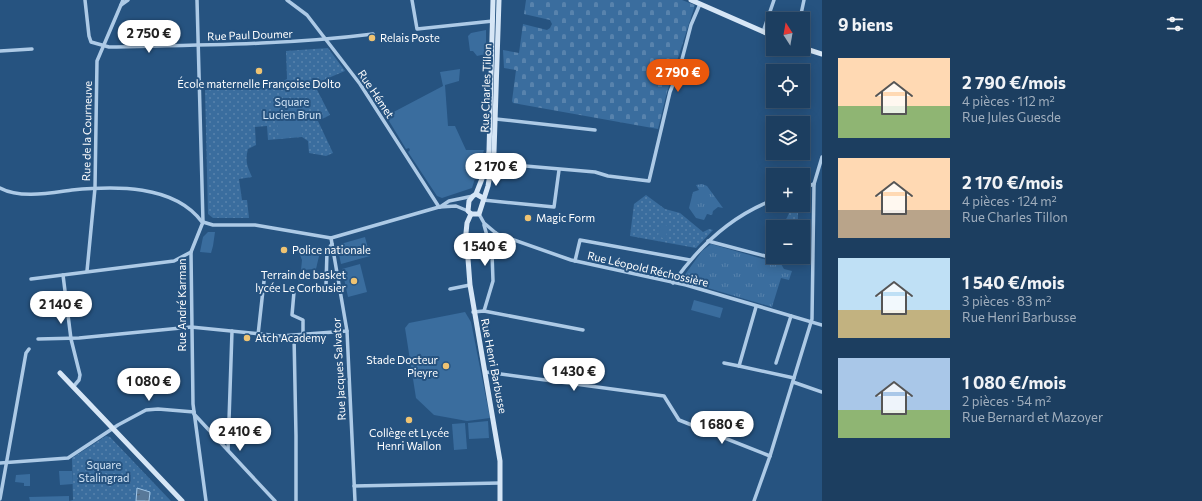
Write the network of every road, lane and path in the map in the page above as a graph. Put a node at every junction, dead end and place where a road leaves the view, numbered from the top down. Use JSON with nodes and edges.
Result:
{"nodes":[{"id":1,"x":85,"y":0,"type":"edge"},
{"id":2,"x":123,"y":0,"type":"edge"},
{"id":3,"x":128,"y":0,"type":"edge"},
{"id":4,"x":197,"y":0,"type":"edge"},
{"id":5,"x":287,"y":0,"type":"edge"},
{"id":6,"x":412,"y":0,"type":"edge"},
{"id":7,"x":493,"y":0,"type":"edge"},
{"id":8,"x":499,"y":0,"type":"edge"},
{"id":9,"x":691,"y":0,"type":"edge"},
{"id":10,"x":774,"y":0,"type":"edge"},
{"id":11,"x":804,"y":0,"type":"edge"},
{"id":12,"x":700,"y":4,"type":"junction"},
{"id":13,"x":120,"y":6,"type":"junction"},
{"id":14,"x":801,"y":12,"type":"edge"},
{"id":15,"x":492,"y":20,"type":"junction"},
{"id":16,"x":763,"y":32,"type":"junction"},
{"id":17,"x":766,"y":33,"type":"edge"},
{"id":18,"x":373,"y":34,"type":"dead end"},
{"id":19,"x":326,"y":40,"type":"junction"},
{"id":20,"x":103,"y":45,"type":"junction"},
{"id":21,"x":198,"y":45,"type":"junction"},
{"id":22,"x":32,"y":49,"type":"dead end"},
{"id":23,"x":810,"y":50,"type":"edge"},
{"id":24,"x":0,"y":51,"type":"edge"},
{"id":25,"x":822,"y":54,"type":"edge"},
{"id":26,"x":496,"y":119,"type":"junction"},
{"id":27,"x":595,"y":130,"type":"dead end"},
{"id":28,"x":822,"y":157,"type":"edge"},
{"id":29,"x":490,"y":163,"type":"junction"},
{"id":30,"x":559,"y":170,"type":"junction"},
{"id":31,"x":814,"y":184,"type":"junction"},
{"id":32,"x":810,"y":185,"type":"edge"},
{"id":33,"x":0,"y":188,"type":"edge"},
{"id":34,"x":95,"y":188,"type":"junction"},
{"id":35,"x":474,"y":195,"type":"junction"},
{"id":36,"x":483,"y":199,"type":"junction"},
{"id":37,"x":766,"y":203,"type":"edge"},
{"id":38,"x":439,"y":207,"type":"junction"},
{"id":39,"x":470,"y":212,"type":"junction"},
{"id":40,"x":479,"y":214,"type":"junction"},
{"id":41,"x":203,"y":222,"type":"junction"},
{"id":42,"x":484,"y":224,"type":"junction"},
{"id":43,"x":496,"y":233,"type":"junction"},
{"id":44,"x":331,"y":238,"type":"junction"},
{"id":45,"x":708,"y":241,"type":"junction"},
{"id":46,"x":332,"y":244,"type":"junction"},
{"id":47,"x":191,"y":252,"type":"junction"},
{"id":48,"x":492,"y":253,"type":"junction"},
{"id":49,"x":766,"y":256,"type":"edge"},
{"id":50,"x":690,"y":260,"type":"junction"},
{"id":51,"x":575,"y":261,"type":"junction"},
{"id":52,"x":87,"y":271,"type":"junction"},
{"id":53,"x":63,"y":275,"type":"junction"},
{"id":54,"x":31,"y":279,"type":"dead end"},
{"id":55,"x":264,"y":281,"type":"dead end"},
{"id":56,"x":673,"y":283,"type":"junction"},
{"id":57,"x":470,"y":285,"type":"junction"},
{"id":58,"x":326,"y":286,"type":"dead end"},
{"id":59,"x":450,"y":289,"type":"dead end"},
{"id":60,"x":294,"y":292,"type":"dead end"},
{"id":61,"x":756,"y":307,"type":"junction"},
{"id":62,"x":484,"y":311,"type":"junction"},
{"id":63,"x":473,"y":312,"type":"junction"},
{"id":64,"x":791,"y":316,"type":"junction"},
{"id":65,"x":811,"y":322,"type":"junction"},
{"id":66,"x":822,"y":325,"type":"edge"},
{"id":67,"x":191,"y":327,"type":"junction"},
{"id":68,"x":584,"y":330,"type":"dead end"},
{"id":69,"x":232,"y":331,"type":"junction"},
{"id":70,"x":347,"y":332,"type":"junction"},
{"id":71,"x":258,"y":334,"type":"junction"},
{"id":72,"x":294,"y":336,"type":"junction"},
{"id":73,"x":303,"y":336,"type":"junction"},
{"id":74,"x":71,"y":338,"type":"junction"},
{"id":75,"x":38,"y":339,"type":"dead end"},
{"id":76,"x":29,"y":349,"type":"dead end"},
{"id":77,"x":776,"y":362,"type":"dead end"},
{"id":78,"x":724,"y":363,"type":"dead end"},
{"id":79,"x":739,"y":366,"type":"junction"},
{"id":80,"x":486,"y":372,"type":"junction"},
{"id":81,"x":60,"y":374,"type":"dead end"},
{"id":82,"x":793,"y":380,"type":"junction"},
{"id":83,"x":73,"y":387,"type":"junction"},
{"id":84,"x":822,"y":392,"type":"edge"},
{"id":85,"x":194,"y":413,"type":"junction"},
{"id":86,"x":112,"y":428,"type":"junction"},
{"id":87,"x":228,"y":450,"type":"junction"},
{"id":88,"x":770,"y":456,"type":"junction"},
{"id":89,"x":0,"y":463,"type":"edge"},
{"id":90,"x":6,"y":463,"type":"junction"},
{"id":91,"x":500,"y":483,"type":"junction"},
{"id":92,"x":354,"y":486,"type":"junction"},
{"id":93,"x":0,"y":499,"type":"edge"},
{"id":94,"x":182,"y":501,"type":"edge"},
{"id":95,"x":206,"y":501,"type":"edge"},
{"id":96,"x":275,"y":501,"type":"edge"},
{"id":97,"x":296,"y":501,"type":"edge"},
{"id":98,"x":355,"y":501,"type":"edge"},
{"id":99,"x":500,"y":501,"type":"edge"},
{"id":100,"x":754,"y":501,"type":"edge"}],
"edges":[{"from":1,"to":20,"type":"street"},
{"from":2,"to":13,"type":"street"},
{"from":3,"to":13,"type":"street","name":"Rue de la Courneuve"},
{"from":4,"to":21,"type":"street"},
{"from":5,"to":19,"type":"street","name":"Rue Hémet"},
{"from":6,"to":15,"type":"street"},
{"from":7,"to":15,"type":"street","name":"Rue Charles Tillon"},
{"from":8,"to":26,"type":"street","name":"Rue Charles Tillon"},
{"from":9,"to":12,"type":"street"},
{"from":10,"to":16,"type":"street"},
{"from":11,"to":14,"type":"street"},
{"from":12,"to":16,"type":"street"},
{"from":12,"to":30,"type":"street"},
{"from":13,"to":20,"type":"street","name":"Rue de la Courneuve"},
{"from":15,"to":29,"type":"street","name":"Rue Charles Tillon"},
{"from":16,"to":17,"type":"street"},
{"from":18,"to":19,"type":"street","name":"Rue Paul Doumer"},
{"from":19,"to":21,"type":"street","name":"Rue Paul Doumer"},
{"from":19,"to":38,"type":"street","name":"Rue Hémet"},
{"from":20,"to":21,"type":"street","name":"Rue Paul Doumer"},
{"from":20,"to":34,"type":"street","name":"Rue de la Courneuve"},
{"from":21,"to":41,"type":"street"},
{"from":22,"to":24,"type":"street"},
{"from":23,"to":25,"type":"street"},
{"from":26,"to":27,"type":"street"},
{"from":26,"to":29,"type":"street","name":"Rue Charles Tillon"},
{"from":28,"to":31,"type":"street"},
{"from":29,"to":30,"type":"street"},
{"from":29,"to":35,"type":"street","name":"Rue Charles Tillon"},
{"from":29,"to":36,"type":"street","name":"Rue Charles Tillon"},
{"from":30,"to":36,"type":"street"},
{"from":31,"to":32,"type":"street"},
{"from":31,"to":65,"type":"street"},
{"from":33,"to":34,"type":"street"},
{"from":34,"to":41,"type":"street"},
{"from":34,"to":52,"type":"street","name":"Rue de la Courneuve"},
{"from":35,"to":36,"type":"street"},
{"from":35,"to":38,"type":"street"},
{"from":35,"to":39,"type":"street","name":"Rue Charles Tillon"},
{"from":36,"to":40,"type":"street","name":"Rue Charles Tillon"},
{"from":37,"to":45,"type":"street"},
{"from":38,"to":39,"type":"street"},
{"from":38,"to":44,"type":"street"},
{"from":39,"to":40,"type":"street"},
{"from":39,"to":57,"type":"street","name":"Rue Charles Tillon"},
{"from":40,"to":42,"type":"street","name":"Rue Léopold Réchossière"},
{"from":41,"to":44,"type":"street"},
{"from":41,"to":47,"type":"street"},
{"from":42,"to":43,"type":"street","name":"Rue Léopold Réchossière"},
{"from":42,"to":48,"type":"street","name":"Rue Henri Barbusse"},
{"from":43,"to":48,"type":"street"},
{"from":43,"to":51,"type":"street","name":"Rue Léopold Réchossière"},
{"from":44,"to":46,"type":"street","name":"Rue Jacques Salvator"},
{"from":45,"to":49,"type":"street"},
{"from":45,"to":50,"type":"street"},
{"from":46,"to":58,"type":"street"},
{"from":46,"to":70,"type":"street","name":"Rue Jacques Salvator"},
{"from":47,"to":52,"type":"street"},
{"from":47,"to":67,"type":"street","name":"Rue André Karman"},
{"from":48,"to":62,"type":"street","name":"Rue Henri Barbusse"},
{"from":50,"to":51,"type":"street"},
{"from":50,"to":56,"type":"street"},
{"from":51,"to":56,"type":"street","name":"Rue Léopold Réchossière"},
{"from":52,"to":53,"type":"street"},
{"from":53,"to":54,"type":"street"},
{"from":53,"to":74,"type":"street"},
{"from":55,"to":71,"type":"street"},
{"from":56,"to":61,"type":"street","name":"Rue Léopold Réchossière"},
{"from":57,"to":59,"type":"street"},
{"from":57,"to":63,"type":"street","name":"Rue Charles Tillon"},
{"from":60,"to":73,"type":"street"},
{"from":61,"to":64,"type":"street","name":"Rue Léopold Réchossière"},
{"from":61,"to":79,"type":"street"},
{"from":62,"to":63,"type":"street","name":"Rue Henri Barbusse"},
{"from":62,"to":68,"type":"street"},
{"from":63,"to":80,"type":"street","name":"Rue Henri Barbusse"},
{"from":64,"to":65,"type":"street","name":"Rue Léopold Réchossière"},
{"from":64,"to":77,"type":"street"},
{"from":65,"to":66,"type":"street","name":"Rue Léopold Réchossière"},
{"from":65,"to":82,"type":"street"},
{"from":67,"to":69,"type":"street"},
{"from":67,"to":74,"type":"street"},
{"from":67,"to":85,"type":"street","name":"Rue André Karman"},
{"from":69,"to":71,"type":"street"},
{"from":69,"to":87,"type":"street"},
{"from":70,"to":73,"type":"street"},
{"from":70,"to":92,"type":"street","name":"Rue Jacques Salvator"},
{"from":71,"to":72,"type":"street"},
{"from":72,"to":73,"type":"street"},
{"from":72,"to":97,"type":"street"},
{"from":74,"to":75,"type":"street"},
{"from":74,"to":83,"type":"street"},
{"from":76,"to":90,"type":"street"},
{"from":78,"to":79,"type":"street"},
{"from":79,"to":82,"type":"street"},
{"from":80,"to":88,"type":"street"},
{"from":80,"to":91,"type":"street","name":"Rue Henri Barbusse"},
{"from":81,"to":83,"type":"street"},
{"from":82,"to":84,"type":"street"},
{"from":82,"to":88,"type":"street"},
{"from":83,"to":86,"type":"street"},
{"from":85,"to":86,"type":"street"},
{"from":85,"to":87,"type":"street"},
{"from":85,"to":95,"type":"street","name":"Rue André Karman"},
{"from":86,"to":90,"type":"street"},
{"from":86,"to":94,"type":"street"},
{"from":87,"to":96,"type":"street"},
{"from":88,"to":100,"type":"street"},
{"from":89,"to":90,"type":"street"},
{"from":90,"to":93,"type":"street"},
{"from":91,"to":92,"type":"street"},
{"from":91,"to":99,"type":"street","name":"Rue Henri Barbusse"},
{"from":92,"to":98,"type":"street","name":"Rue Jacques Salvator"}]}
